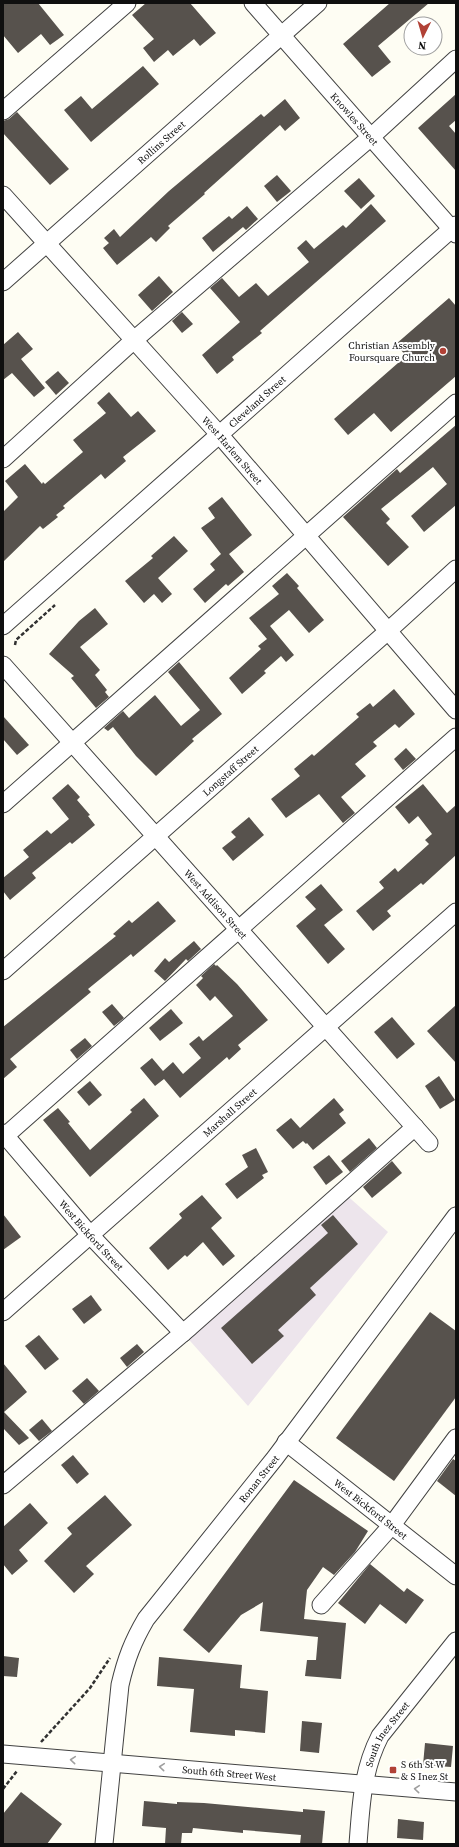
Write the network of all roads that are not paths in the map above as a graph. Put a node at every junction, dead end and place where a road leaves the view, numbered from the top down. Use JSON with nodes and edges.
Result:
{"nodes":[{"id":1,"x":127,"y":3,"type":"edge"},
{"id":2,"x":253,"y":3,"type":"edge"},
{"id":3,"x":318,"y":3,"type":"edge"},
{"id":4,"x":281,"y":35,"type":"junction"},
{"id":5,"x":456,"y":59,"type":"edge"},
{"id":6,"x":3,"y":110,"type":"edge"},
{"id":7,"x":371,"y":137,"type":"junction"},
{"id":8,"x":3,"y":195,"type":"edge"},
{"id":9,"x":454,"y":229,"type":"edge"},
{"id":10,"x":47,"y":244,"type":"junction"},
{"id":11,"x":3,"y":282,"type":"edge"},
{"id":12,"x":134,"y":340,"type":"junction"},
{"id":13,"x":456,"y":404,"type":"edge"},
{"id":14,"x":218,"y":434,"type":"junction"},
{"id":15,"x":3,"y":458,"type":"edge"},
{"id":16,"x":306,"y":536,"type":"junction"},
{"id":17,"x":456,"y":569,"type":"edge"},
{"id":18,"x":3,"y":626,"type":"edge"},
{"id":19,"x":388,"y":631,"type":"junction"},
{"id":20,"x":3,"y":665,"type":"edge"},
{"id":21,"x":456,"y":710,"type":"edge"},
{"id":22,"x":456,"y":738,"type":"edge"},
{"id":23,"x":72,"y":744,"type":"junction"},
{"id":24,"x":3,"y":804,"type":"edge"},
{"id":25,"x":157,"y":836,"type":"junction"},
{"id":26,"x":456,"y":912,"type":"edge"},
{"id":27,"x":237,"y":929,"type":"junction"},
{"id":28,"x":3,"y":971,"type":"edge"},
{"id":29,"x":327,"y":1027,"type":"junction"},
{"id":30,"x":415,"y":1127,"type":"junction"},
{"id":31,"x":4,"y":1136,"type":"edge"},
{"id":32,"x":429,"y":1143,"type":"dead end"},
{"id":33,"x":456,"y":1216,"type":"edge"},
{"id":34,"x":91,"y":1236,"type":"junction"},
{"id":35,"x":3,"y":1312,"type":"edge"},
{"id":36,"x":183,"y":1333,"type":"junction"},
{"id":37,"x":456,"y":1438,"type":"edge"},
{"id":38,"x":286,"y":1442,"type":"junction"},
{"id":39,"x":3,"y":1486,"type":"edge"},
{"id":40,"x":392,"y":1525,"type":"junction"},
{"id":41,"x":456,"y":1576,"type":"edge"},
{"id":42,"x":321,"y":1605,"type":"dead end"},
{"id":43,"x":456,"y":1641,"type":"edge"},
{"id":44,"x":3,"y":1754,"type":"edge"},
{"id":45,"x":112,"y":1762,"type":"junction"},
{"id":46,"x":363,"y":1784,"type":"junction"},
{"id":47,"x":456,"y":1792,"type":"edge"},
{"id":48,"x":104,"y":1844,"type":"edge"},
{"id":49,"x":358,"y":1844,"type":"edge"}],
"edges":[{"from":1,"to":6,"type":"street"},
{"from":2,"to":4,"type":"street","name":"Knowles Street"},
{"from":3,"to":4,"type":"street","name":"Rollins Street"},
{"from":4,"to":7,"type":"street","name":"Knowles Street"},
{"from":4,"to":10,"type":"street","name":"Rollins Street"},
{"from":5,"to":7,"type":"street"},
{"from":7,"to":9,"type":"street","name":"Knowles Street"},
{"from":7,"to":12,"type":"street"},
{"from":8,"to":10,"type":"street","name":"West Harlem Street"},
{"from":9,"to":14,"type":"street","name":"Cleveland Street"},
{"from":10,"to":11,"type":"street","name":"Rollins Street"},
{"from":10,"to":12,"type":"street","name":"West Harlem Street"},
{"from":12,"to":14,"type":"street","name":"West Harlem Street"},
{"from":12,"to":15,"type":"street"},
{"from":13,"to":16,"type":"street"},
{"from":14,"to":16,"type":"street","name":"West Harlem Street"},
{"from":14,"to":18,"type":"street","name":"Cleveland Street"},
{"from":16,"to":19,"type":"street","name":"West Harlem Street"},
{"from":16,"to":23,"type":"street"},
{"from":17,"to":19,"type":"street","name":"Longstaff Street"},
{"from":19,"to":21,"type":"street","name":"West Harlem Street"},
{"from":19,"to":25,"type":"street","name":"Longstaff Street"},
{"from":20,"to":23,"type":"street","name":"West Addison Street"},
{"from":22,"to":27,"type":"street"},
{"from":23,"to":24,"type":"street"},
{"from":23,"to":25,"type":"street","name":"West Addison Street"},
{"from":25,"to":27,"type":"street","name":"West Addison Street"},
{"from":25,"to":28,"type":"street","name":"Longstaff Street"},
{"from":26,"to":29,"type":"street","name":"Marshall Street"},
{"from":27,"to":29,"type":"street","name":"West Addison Street"},
{"from":27,"to":31,"type":"street"},
{"from":29,"to":30,"type":"street","name":"West Addison Street"},
{"from":29,"to":34,"type":"street","name":"Marshall Street"},
{"from":30,"to":32,"type":"street","name":"West Addison Street"},
{"from":30,"to":36,"type":"street"},
{"from":31,"to":34,"type":"street","name":"West Bickford Street"},
{"from":33,"to":38,"type":"street","name":"Ronan Street"},
{"from":34,"to":35,"type":"street","name":"Marshall Street"},
{"from":34,"to":36,"type":"street","name":"West Bickford Street"},
{"from":36,"to":39,"type":"street"},
{"from":37,"to":40,"type":"street"},
{"from":38,"to":40,"type":"street","name":"West Bickford Street"},
{"from":38,"to":45,"type":"street","name":"Ronan Street"},
{"from":40,"to":41,"type":"street","name":"West Bickford Street"},
{"from":40,"to":42,"type":"street"},
{"from":43,"to":46,"type":"street","name":"South Inez Street"},
{"from":45,"to":44,"type":"street","name":"South 6th Street West","one_way":true},
{"from":46,"to":45,"type":"street","name":"South 6th Street West","one_way":true},
{"from":45,"to":48,"type":"street","name":"Ronan Street"},
{"from":47,"to":46,"type":"street","name":"South 6th Street West","one_way":true},
{"from":46,"to":49,"type":"street","name":"South Inez Street"}]}
